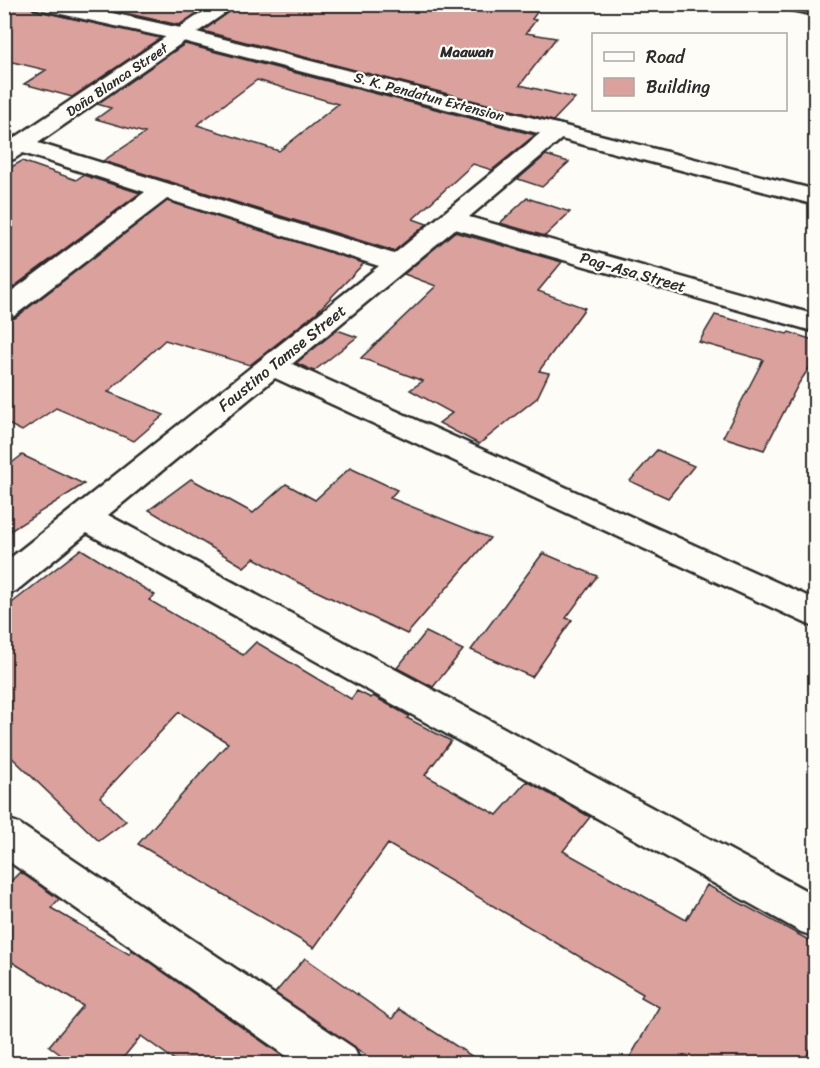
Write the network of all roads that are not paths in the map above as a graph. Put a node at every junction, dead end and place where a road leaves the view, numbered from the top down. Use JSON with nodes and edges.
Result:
{"nodes":[{"id":1,"x":41,"y":4,"type":"edge"},
{"id":2,"x":229,"y":4,"type":"edge"},
{"id":3,"x":788,"y":4,"type":"edge"},
{"id":4,"x":816,"y":9,"type":"edge"},
{"id":5,"x":184,"y":35,"type":"junction"},
{"id":6,"x":557,"y":131,"type":"junction"},
{"id":7,"x":12,"y":150,"type":"edge"},
{"id":8,"x":163,"y":190,"type":"junction"},
{"id":9,"x":816,"y":198,"type":"edge"},
{"id":10,"x":450,"y":220,"type":"junction"},
{"id":11,"x":398,"y":264,"type":"junction"},
{"id":12,"x":4,"y":310,"type":"edge"},
{"id":13,"x":816,"y":324,"type":"edge"},
{"id":14,"x":273,"y":366,"type":"junction"},
{"id":15,"x":85,"y":517,"type":"junction"},
{"id":16,"x":4,"y":582,"type":"edge"},
{"id":17,"x":816,"y":615,"type":"edge"},
{"id":18,"x":4,"y":835,"type":"edge"},
{"id":19,"x":816,"y":918,"type":"edge"},
{"id":20,"x":338,"y":1064,"type":"edge"}],
"edges":[{"from":1,"to":5,"type":"street","name":"S. K. Pendatun Extension"},
{"from":2,"to":5,"type":"street","name":"Doña Blanca Street"},
{"from":3,"to":4,"type":"street"},
{"from":5,"to":6,"type":"street","name":"S. K. Pendatun Extension"},
{"from":5,"to":7,"type":"street","name":"Doña Blanca Street"},
{"from":6,"to":9,"type":"street","name":"S. K. Pendatun Extension"},
{"from":6,"to":10,"type":"street","name":"Faustino Tamse Street"},
{"from":7,"to":8,"type":"street"},
{"from":8,"to":11,"type":"street"},
{"from":8,"to":12,"type":"street"},
{"from":10,"to":11,"type":"street","name":"Faustino Tamse Street"},
{"from":10,"to":13,"type":"street","name":"Pag-Asa Street"},
{"from":11,"to":14,"type":"street","name":"Faustino Tamse Street"},
{"from":14,"to":15,"type":"street","name":"Faustino Tamse Street"},
{"from":14,"to":17,"type":"street"},
{"from":15,"to":16,"type":"street","name":"Faustino Tamse Street"},
{"from":15,"to":19,"type":"street"},
{"from":18,"to":20,"type":"street"}]}
